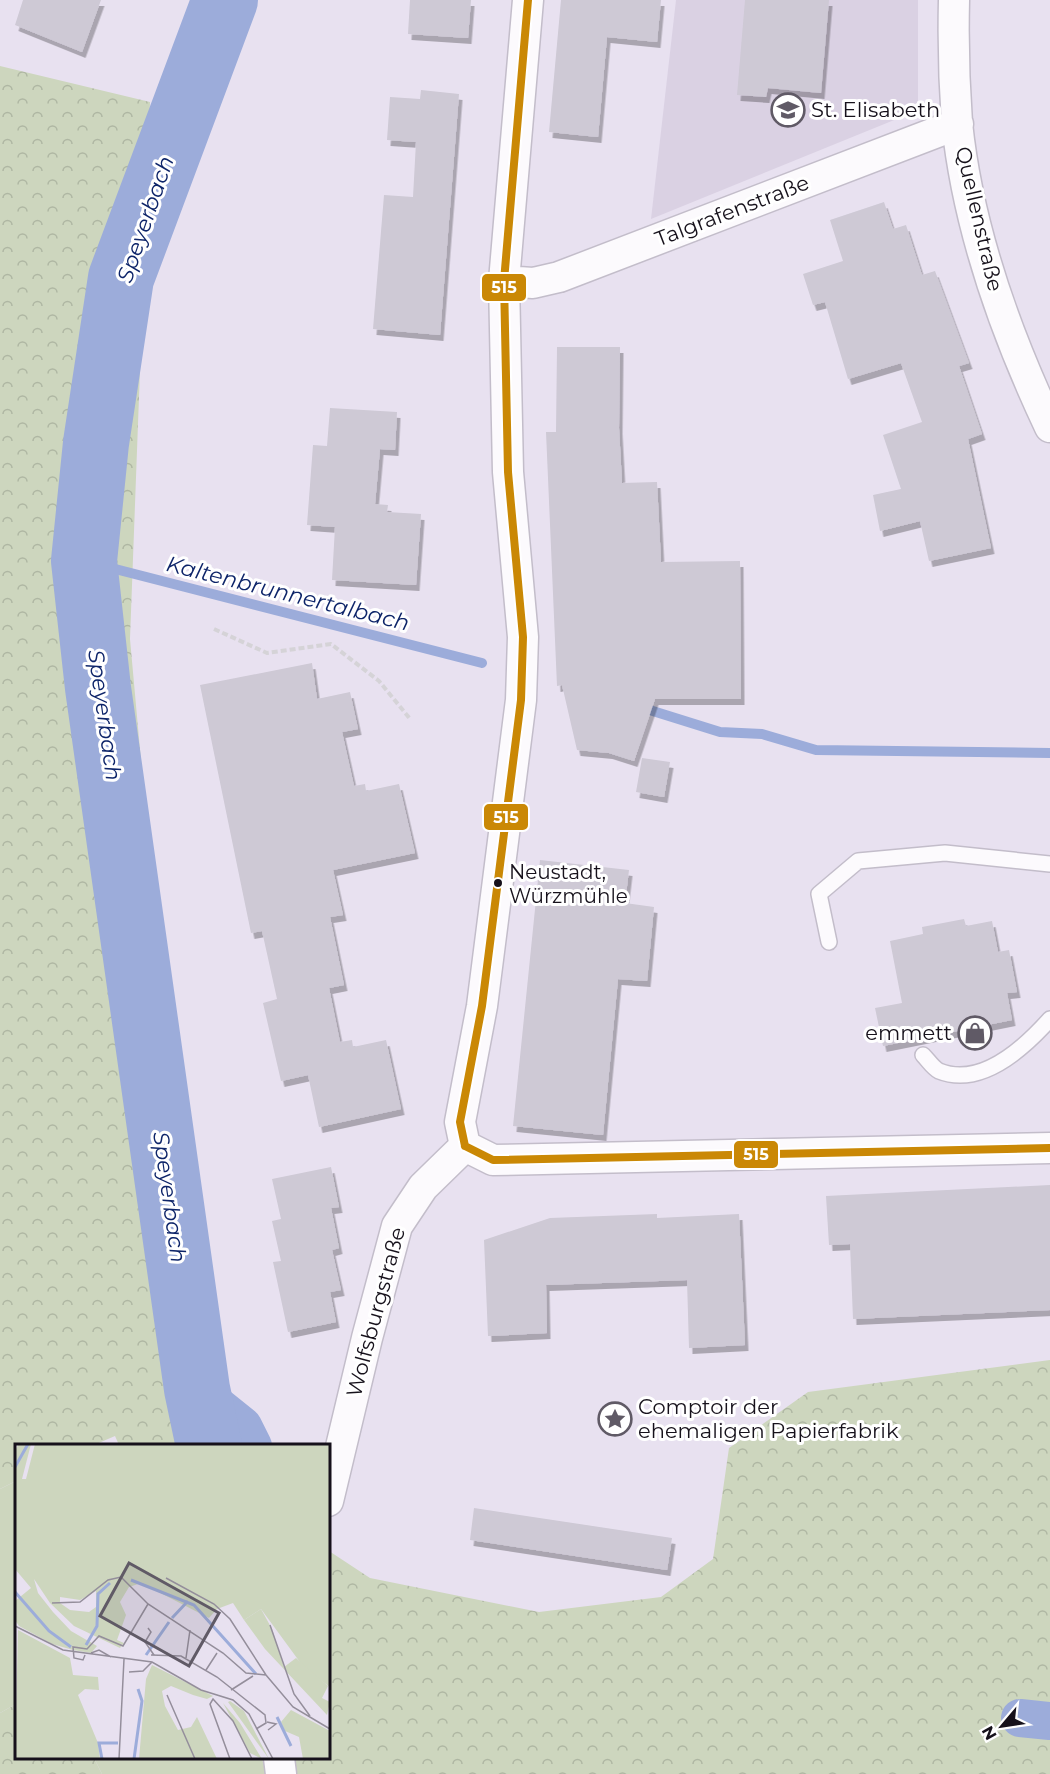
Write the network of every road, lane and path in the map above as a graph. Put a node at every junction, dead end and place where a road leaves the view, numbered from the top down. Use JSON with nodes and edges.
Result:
{"nodes":[{"id":1,"x":528,"y":0,"type":"edge"},
{"id":2,"x":954,"y":0,"type":"edge"},
{"id":3,"x":958,"y":124,"type":"junction"},
{"id":4,"x":504,"y":281,"type":"junction"},
{"id":5,"x":1050,"y":427,"type":"edge"},
{"id":6,"x":214,"y":629,"type":"dead end"},
{"id":7,"x":411,"y":720,"type":"dead end"},
{"id":8,"x":1050,"y":864,"type":"edge"},
{"id":9,"x":829,"y":942,"type":"dead end"},
{"id":10,"x":1050,"y":1019,"type":"edge"},
{"id":11,"x":923,"y":1055,"type":"dead end"},
{"id":12,"x":465,"y":1146,"type":"junction"},
{"id":13,"x":1050,"y":1148,"type":"edge"},
{"id":14,"x":330,"y":1493,"type":"edge"},
{"id":15,"x":279,"y":1759,"type":"edge"},
{"id":16,"x":281,"y":1774,"type":"edge"}],
"edges":[{"from":1,"to":4,"type":"street"},
{"from":2,"to":3,"type":"street","name":"Quellenstraße"},
{"from":3,"to":4,"type":"street","name":"Talgrafenstraße"},
{"from":3,"to":5,"type":"street","name":"Quellenstraße"},
{"from":4,"to":12,"type":"street"},
{"from":6,"to":7,"type":"path"},
{"from":8,"to":9,"type":"lane"},
{"from":10,"to":11,"type":"lane"},
{"from":12,"to":13,"type":"street"},
{"from":12,"to":14,"type":"street","name":"Wolfsburgstraße"},
{"from":15,"to":16,"type":"street"}]}
